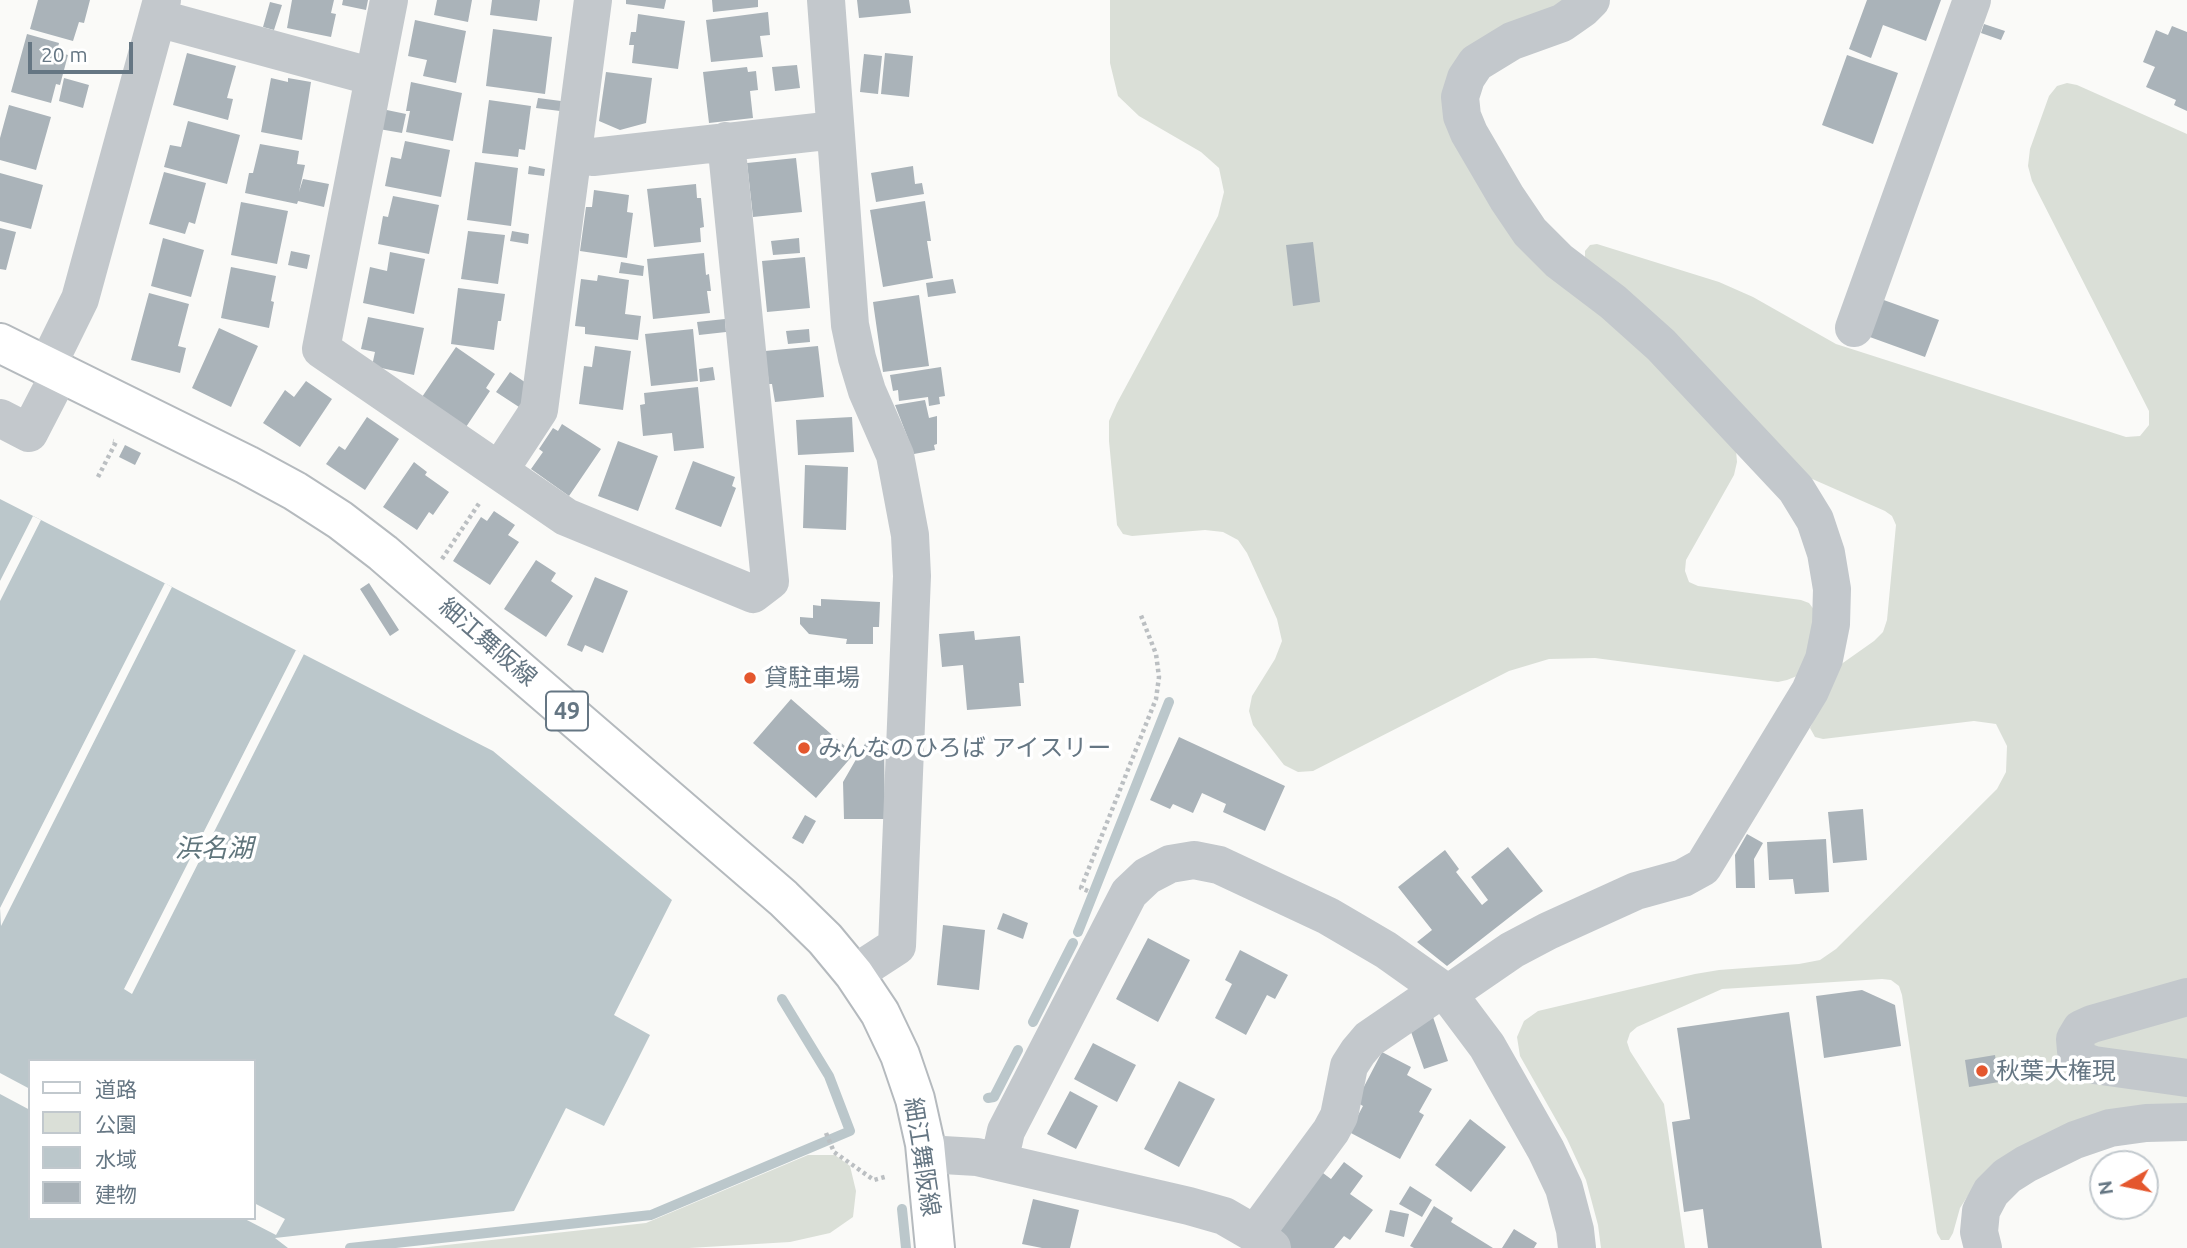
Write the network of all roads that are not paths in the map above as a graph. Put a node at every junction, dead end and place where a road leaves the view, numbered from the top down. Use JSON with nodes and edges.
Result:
{"nodes":[{"id":1,"x":390,"y":0,"type":"edge"},
{"id":2,"x":593,"y":0,"type":"edge"},
{"id":3,"x":826,"y":0,"type":"edge"},
{"id":4,"x":1591,"y":0,"type":"edge"},
{"id":5,"x":1972,"y":0,"type":"edge"},
{"id":6,"x":159,"y":9,"type":"edge"},
{"id":7,"x":374,"y":77,"type":"junction"},
{"id":8,"x":835,"y":130,"type":"junction"},
{"id":9,"x":726,"y":141,"type":"junction"},
{"id":10,"x":573,"y":154,"type":"junction"},
{"id":11,"x":1854,"y":328,"type":"dead end"},
{"id":12,"x":0,"y":343,"type":"edge"},
{"id":13,"x":53,"y":370,"type":"junction"},
{"id":14,"x":0,"y":418,"type":"edge"},
{"id":15,"x":499,"y":471,"type":"junction"},
{"id":16,"x":854,"y":974,"type":"junction"},
{"id":17,"x":1445,"y":992,"type":"junction"},
{"id":18,"x":2187,"y":997,"type":"edge"},
{"id":19,"x":2187,"y":1078,"type":"edge"},
{"id":20,"x":2187,"y":1122,"type":"edge"},
{"id":21,"x":926,"y":1154,"type":"junction"},
{"id":22,"x":999,"y":1162,"type":"junction"},
{"id":23,"x":1264,"y":1241,"type":"edge"},
{"id":24,"x":935,"y":1248,"type":"edge"},
{"id":25,"x":1577,"y":1248,"type":"edge"},
{"id":26,"x":1983,"y":1248,"type":"edge"}],
"edges":[{"from":1,"to":7,"type":"street"},
{"from":2,"to":10,"type":"street"},
{"from":3,"to":8,"type":"street"},
{"from":4,"to":17,"type":"street"},
{"from":5,"to":11,"type":"street"},
{"from":6,"to":7,"type":"street"},
{"from":6,"to":13,"type":"street"},
{"from":7,"to":15,"type":"street"},
{"from":8,"to":9,"type":"street"},
{"from":8,"to":16,"type":"street"},
{"from":9,"to":10,"type":"street"},
{"from":9,"to":15,"type":"street"},
{"from":10,"to":15,"type":"street"},
{"from":12,"to":13,"type":"main road","name":"細江舞阪線","number":"49"},
{"from":13,"to":14,"type":"street"},
{"from":13,"to":16,"type":"main road","name":"細江舞阪線","number":"49"},
{"from":16,"to":21,"type":"main road","name":"細江舞阪線","number":"49"},
{"from":17,"to":22,"type":"street"},
{"from":17,"to":23,"type":"street"},
{"from":17,"to":25,"type":"street"},
{"from":18,"to":19,"type":"street"},
{"from":20,"to":26,"type":"street"},
{"from":21,"to":22,"type":"street"},
{"from":21,"to":24,"type":"main road","name":"細江舞阪線","number":"49"},
{"from":22,"to":23,"type":"street"}]}
